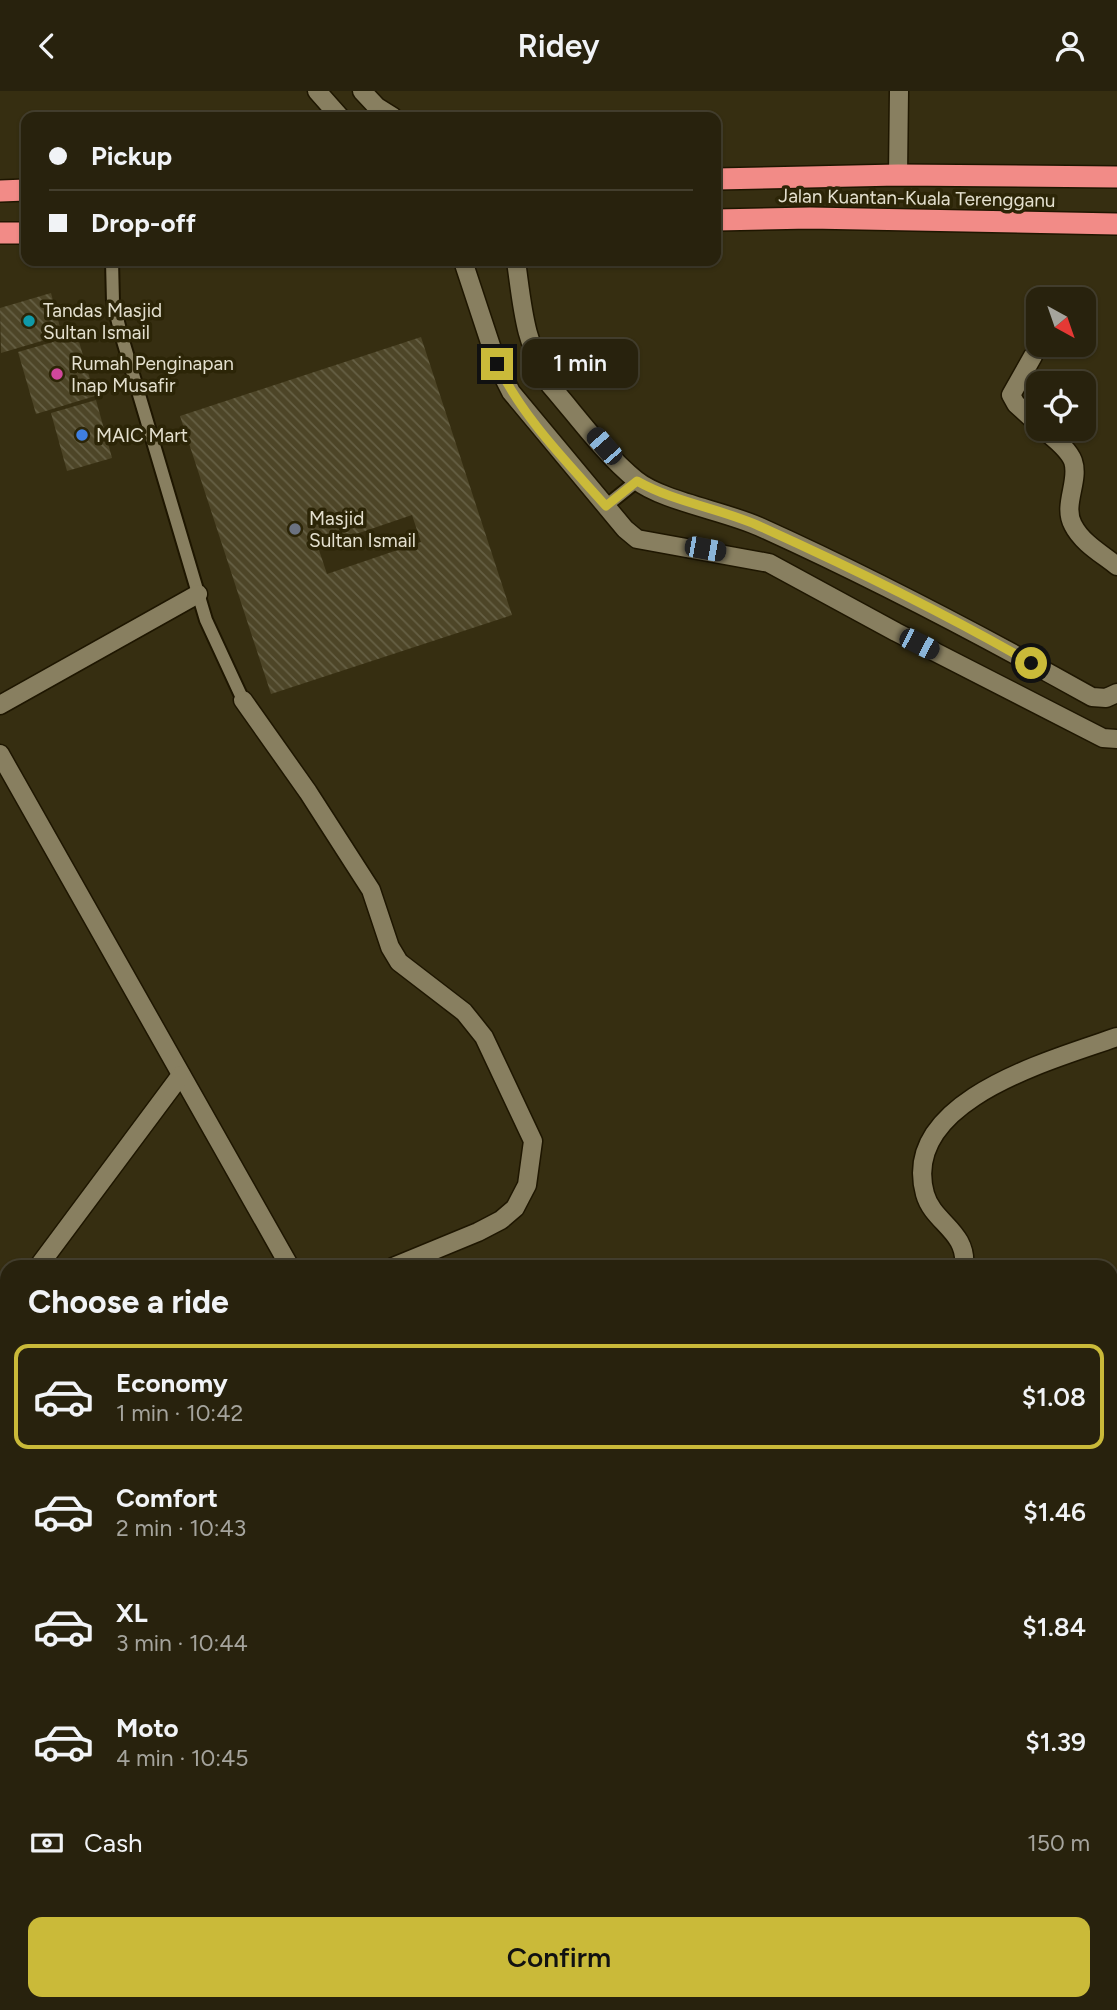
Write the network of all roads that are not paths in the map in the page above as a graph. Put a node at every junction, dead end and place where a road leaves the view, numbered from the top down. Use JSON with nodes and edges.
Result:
{"nodes":[{"id":1,"x":317,"y":91,"type":"edge"},
{"id":2,"x":362,"y":91,"type":"edge"},
{"id":3,"x":899,"y":91,"type":"edge"},
{"id":4,"x":336,"y":112,"type":"edge"},
{"id":5,"x":385,"y":112,"type":"edge"},
{"id":6,"x":898,"y":176,"type":"junction"},
{"id":7,"x":1117,"y":177,"type":"edge"},
{"id":8,"x":721,"y":179,"type":"edge"},
{"id":9,"x":21,"y":190,"type":"edge"},
{"id":10,"x":0,"y":191,"type":"edge"},
{"id":11,"x":721,"y":220,"type":"edge"},
{"id":12,"x":1117,"y":223,"type":"edge"},
{"id":13,"x":0,"y":233,"type":"edge"},
{"id":14,"x":21,"y":233,"type":"edge"},
{"id":15,"x":112,"y":266,"type":"edge"},
{"id":16,"x":465,"y":266,"type":"edge"},
{"id":17,"x":517,"y":266,"type":"edge"},
{"id":18,"x":1031,"y":357,"type":"edge"},
{"id":19,"x":1026,"y":413,"type":"edge"},
{"id":20,"x":1056,"y":441,"type":"edge"},
{"id":21,"x":637,"y":481,"type":"junction"},
{"id":22,"x":606,"y":506,"type":"junction"},
{"id":23,"x":1117,"y":566,"type":"edge"},
{"id":24,"x":198,"y":594,"type":"junction"},
{"id":25,"x":1117,"y":693,"type":"edge"},
{"id":26,"x":243,"y":700,"type":"joint"},
{"id":27,"x":0,"y":705,"type":"edge"},
{"id":28,"x":1117,"y":739,"type":"edge"},
{"id":29,"x":0,"y":754,"type":"edge"},
{"id":30,"x":1117,"y":1037,"type":"edge"},
{"id":31,"x":181,"y":1075,"type":"junction"},
{"id":32,"x":43,"y":1260,"type":"edge"},
{"id":33,"x":286,"y":1260,"type":"edge"},
{"id":34,"x":410,"y":1260,"type":"edge"},
{"id":35,"x":963,"y":1260,"type":"edge"}],
"edges":[{"from":1,"to":4,"type":"street"},
{"from":2,"to":5,"type":"street"},
{"from":3,"to":6,"type":"street"},
{"from":6,"to":7,"type":"highway","name":"Jalan Kuantan-Kuala Terengganu"},
{"from":6,"to":8,"type":"highway","name":"Jalan Kuantan-Kuala Terengganu"},
{"from":9,"to":10,"type":"highway"},
{"from":11,"to":12,"type":"highway","name":"Jalan Kuantan-Kuala Terengganu"},
{"from":13,"to":14,"type":"highway"},
{"from":15,"to":24,"type":"lane"},
{"from":16,"to":22,"type":"street"},
{"from":17,"to":21,"type":"street"},
{"from":18,"to":19,"type":"street"},
{"from":20,"to":23,"type":"street"},
{"from":21,"to":22,"type":"lane"},
{"from":21,"to":25,"type":"street"},
{"from":22,"to":28,"type":"street"},
{"from":24,"to":26,"type":"lane"},
{"from":24,"to":27,"type":"street"},
{"from":26,"to":34,"type":"street"},
{"from":29,"to":31,"type":"street"},
{"from":30,"to":35,"type":"street"},
{"from":31,"to":32,"type":"street"},
{"from":31,"to":33,"type":"street"}]}
